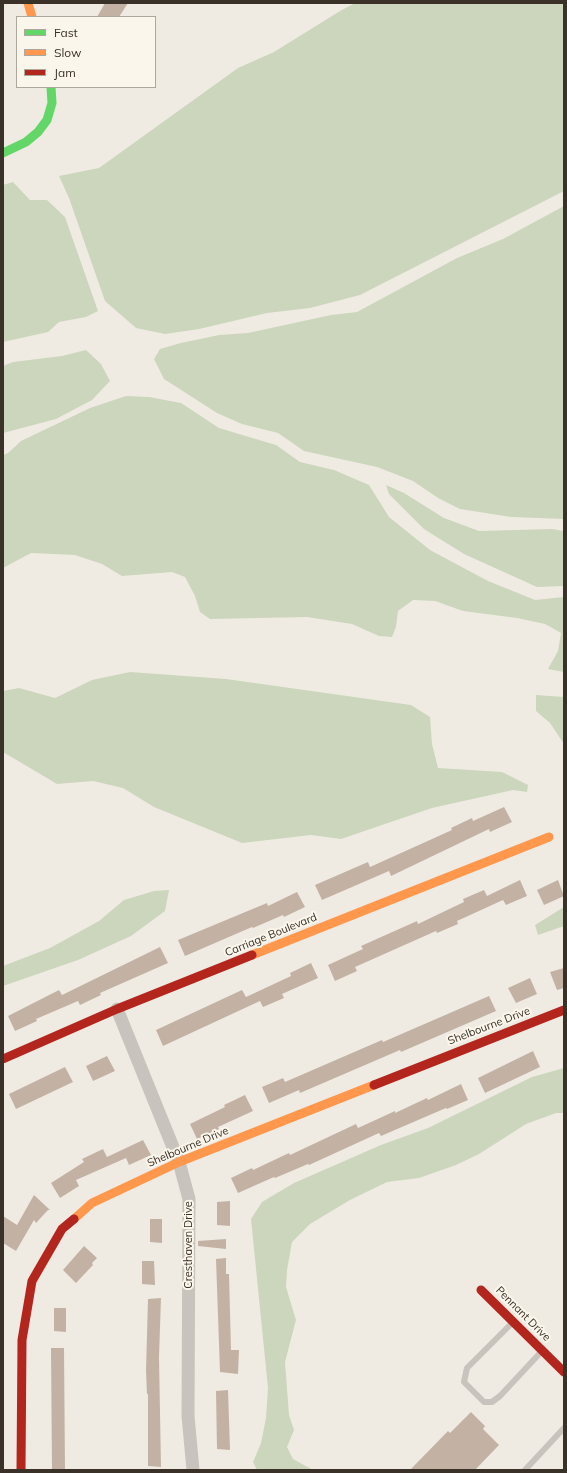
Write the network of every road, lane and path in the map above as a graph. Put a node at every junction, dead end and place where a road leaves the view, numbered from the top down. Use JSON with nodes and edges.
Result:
{"nodes":[{"id":1,"x":28,"y":3,"type":"edge"},
{"id":2,"x":32,"y":16,"type":"edge"},
{"id":3,"x":51,"y":88,"type":"edge"},
{"id":4,"x":3,"y":153,"type":"edge"},
{"id":5,"x":549,"y":837,"type":"dead end"},
{"id":6,"x":117,"y":1009,"type":"junction"},
{"id":7,"x":564,"y":1010,"type":"edge"},
{"id":8,"x":3,"y":1059,"type":"edge"},
{"id":9,"x":179,"y":1162,"type":"junction"},
{"id":10,"x":482,"y":1290,"type":"dead end"},
{"id":11,"x":513,"y":1322,"type":"junction"},
{"id":12,"x":542,"y":1351,"type":"junction"},
{"id":13,"x":564,"y":1372,"type":"edge"},
{"id":14,"x":564,"y":1428,"type":"edge"},
{"id":15,"x":21,"y":1470,"type":"edge"},
{"id":16,"x":193,"y":1470,"type":"edge"},
{"id":17,"x":525,"y":1470,"type":"edge"}],
"edges":[{"from":1,"to":2,"type":"street"},
{"from":3,"to":4,"type":"street"},
{"from":5,"to":6,"type":"street","name":"Carriage Boulevard"},
{"from":6,"to":8,"type":"street","name":"Carriage Boulevard"},
{"from":6,"to":9,"type":"street","name":"Cresthaven Drive"},
{"from":7,"to":9,"type":"street","name":"Shelbourne Drive"},
{"from":9,"to":15,"type":"street","name":"Shelbourne Drive"},
{"from":9,"to":16,"type":"street","name":"Cresthaven Drive"},
{"from":10,"to":11,"type":"street","name":"Pennant Drive"},
{"from":11,"to":12,"type":"street","name":"Pennant Drive"},
{"from":11,"to":12,"type":"lane"},
{"from":12,"to":13,"type":"street","name":"Pennant Drive"},
{"from":14,"to":17,"type":"lane"}]}
